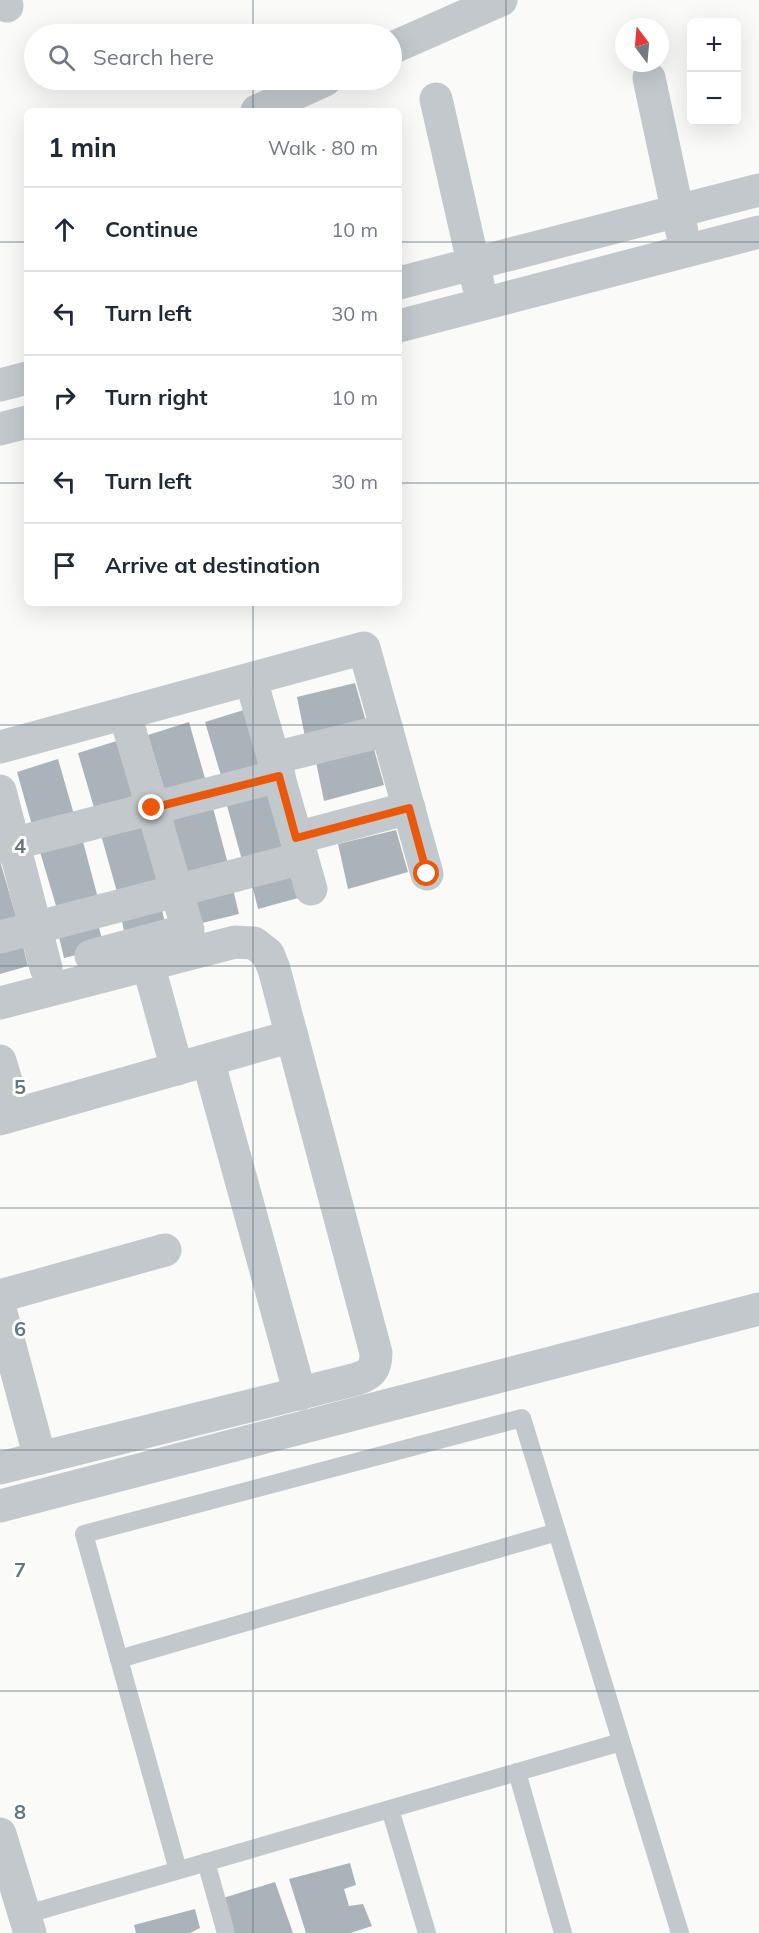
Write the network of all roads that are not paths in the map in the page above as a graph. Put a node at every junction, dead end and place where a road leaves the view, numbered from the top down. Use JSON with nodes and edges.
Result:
{"nodes":[{"id":1,"x":501,"y":0,"type":"edge"},
{"id":2,"x":402,"y":44,"type":"edge"},
{"id":3,"x":649,"y":78,"type":"dead end"},
{"id":4,"x":303,"y":90,"type":"edge"},
{"id":5,"x":436,"y":99,"type":"dead end"},
{"id":6,"x":264,"y":108,"type":"edge"},
{"id":7,"x":759,"y":190,"type":"edge"},
{"id":8,"x":677,"y":212,"type":"junction"},
{"id":9,"x":759,"y":232,"type":"edge"},
{"id":10,"x":686,"y":251,"type":"junction"},
{"id":11,"x":473,"y":264,"type":"junction"},
{"id":12,"x":402,"y":282,"type":"edge"},
{"id":13,"x":482,"y":304,"type":"junction"},
{"id":14,"x":402,"y":325,"type":"edge"},
{"id":15,"x":24,"y":379,"type":"edge"},
{"id":16,"x":0,"y":385,"type":"edge"},
{"id":17,"x":24,"y":424,"type":"edge"},
{"id":18,"x":0,"y":429,"type":"edge"},
{"id":19,"x":251,"y":680,"type":"junction"},
{"id":20,"x":125,"y":714,"type":"junction"},
{"id":21,"x":387,"y":730,"type":"junction"},
{"id":22,"x":0,"y":747,"type":"edge"},
{"id":23,"x":276,"y":767,"type":"junction"},
{"id":24,"x":0,"y":791,"type":"edge"},
{"id":25,"x":152,"y":808,"type":"junction"},
{"id":26,"x":409,"y":808,"type":"junction"},
{"id":27,"x":7,"y":845,"type":"edge"},
{"id":28,"x":299,"y":848,"type":"junction"},
{"id":29,"x":427,"y":874,"type":"dead end"},
{"id":30,"x":311,"y":889,"type":"dead end"},
{"id":31,"x":176,"y":891,"type":"junction"},
{"id":32,"x":35,"y":928,"type":"junction"},
{"id":33,"x":0,"y":937,"type":"edge"},
{"id":34,"x":148,"y":964,"type":"junction"},
{"id":35,"x":46,"y":968,"type":"junction"},
{"id":36,"x":0,"y":980,"type":"edge"},
{"id":37,"x":0,"y":1003,"type":"edge"},
{"id":38,"x":292,"y":1036,"type":"junction"},
{"id":39,"x":0,"y":1061,"type":"edge"},
{"id":40,"x":192,"y":1064,"type":"junction"},
{"id":41,"x":8,"y":1116,"type":"edge"},
{"id":42,"x":165,"y":1250,"type":"dead end"},
{"id":43,"x":0,"y":1296,"type":"edge"},
{"id":44,"x":0,"y":1309,"type":"edge"},
{"id":45,"x":759,"y":1309,"type":"edge"},
{"id":46,"x":300,"y":1394,"type":"junction"},
{"id":47,"x":40,"y":1458,"type":"junction"},
{"id":48,"x":0,"y":1468,"type":"edge"},
{"id":49,"x":0,"y":1506,"type":"edge"},
{"id":50,"x":557,"y":1532,"type":"junction"},
{"id":51,"x":119,"y":1659,"type":"junction"},
{"id":52,"x":621,"y":1742,"type":"junction"},
{"id":53,"x":517,"y":1772,"type":"junction"},
{"id":54,"x":390,"y":1809,"type":"junction"},
{"id":55,"x":0,"y":1834,"type":"edge"},
{"id":56,"x":206,"y":1862,"type":"junction"},
{"id":57,"x":178,"y":1870,"type":"junction"},
{"id":58,"x":27,"y":1924,"type":"edge"},
{"id":59,"x":226,"y":1933,"type":"edge"},
{"id":60,"x":426,"y":1933,"type":"edge"},
{"id":61,"x":563,"y":1933,"type":"edge"},
{"id":62,"x":680,"y":1933,"type":"edge"}],
"edges":[{"from":1,"to":2,"type":"street"},
{"from":3,"to":8,"type":"street"},
{"from":4,"to":6,"type":"street"},
{"from":5,"to":11,"type":"street"},
{"from":7,"to":8,"type":"street"},
{"from":8,"to":10,"type":"street"},
{"from":8,"to":11,"type":"street"},
{"from":9,"to":10,"type":"street"},
{"from":10,"to":13,"type":"street"},
{"from":11,"to":12,"type":"street"},
{"from":11,"to":13,"type":"street"},
{"from":13,"to":14,"type":"street"},
{"from":15,"to":16,"type":"street"},
{"from":17,"to":18,"type":"street"},
{"from":19,"to":20,"type":"street"},
{"from":19,"to":21,"type":"street"},
{"from":19,"to":23,"type":"street"},
{"from":20,"to":22,"type":"street"},
{"from":20,"to":25,"type":"street"},
{"from":21,"to":23,"type":"street"},
{"from":21,"to":26,"type":"street"},
{"from":23,"to":25,"type":"street"},
{"from":23,"to":28,"type":"street"},
{"from":24,"to":27,"type":"street"},
{"from":25,"to":27,"type":"street"},
{"from":25,"to":31,"type":"street"},
{"from":26,"to":28,"type":"street"},
{"from":26,"to":29,"type":"street"},
{"from":27,"to":32,"type":"street"},
{"from":28,"to":30,"type":"street"},
{"from":28,"to":31,"type":"street"},
{"from":31,"to":32,"type":"street"},
{"from":31,"to":35,"type":"street"},
{"from":32,"to":33,"type":"street"},
{"from":32,"to":35,"type":"street"},
{"from":34,"to":37,"type":"street"},
{"from":34,"to":38,"type":"street"},
{"from":34,"to":40,"type":"street"},
{"from":35,"to":36,"type":"street"},
{"from":38,"to":40,"type":"street"},
{"from":38,"to":46,"type":"street"},
{"from":39,"to":41,"type":"street"},
{"from":40,"to":41,"type":"street"},
{"from":40,"to":46,"type":"street"},
{"from":42,"to":43,"type":"street"},
{"from":44,"to":47,"type":"street"},
{"from":45,"to":49,"type":"street"},
{"from":46,"to":47,"type":"street"},
{"from":47,"to":48,"type":"street"},
{"from":50,"to":51,"type":"lane"},
{"from":50,"to":51,"type":"lane"},
{"from":50,"to":52,"type":"lane"},
{"from":51,"to":57,"type":"lane"},
{"from":52,"to":53,"type":"lane"},
{"from":52,"to":62,"type":"lane"},
{"from":53,"to":54,"type":"lane"},
{"from":53,"to":61,"type":"lane"},
{"from":54,"to":56,"type":"lane"},
{"from":54,"to":60,"type":"lane"},
{"from":55,"to":58,"type":"street"},
{"from":56,"to":57,"type":"lane"},
{"from":56,"to":59,"type":"lane"},
{"from":57,"to":58,"type":"lane"}]}
